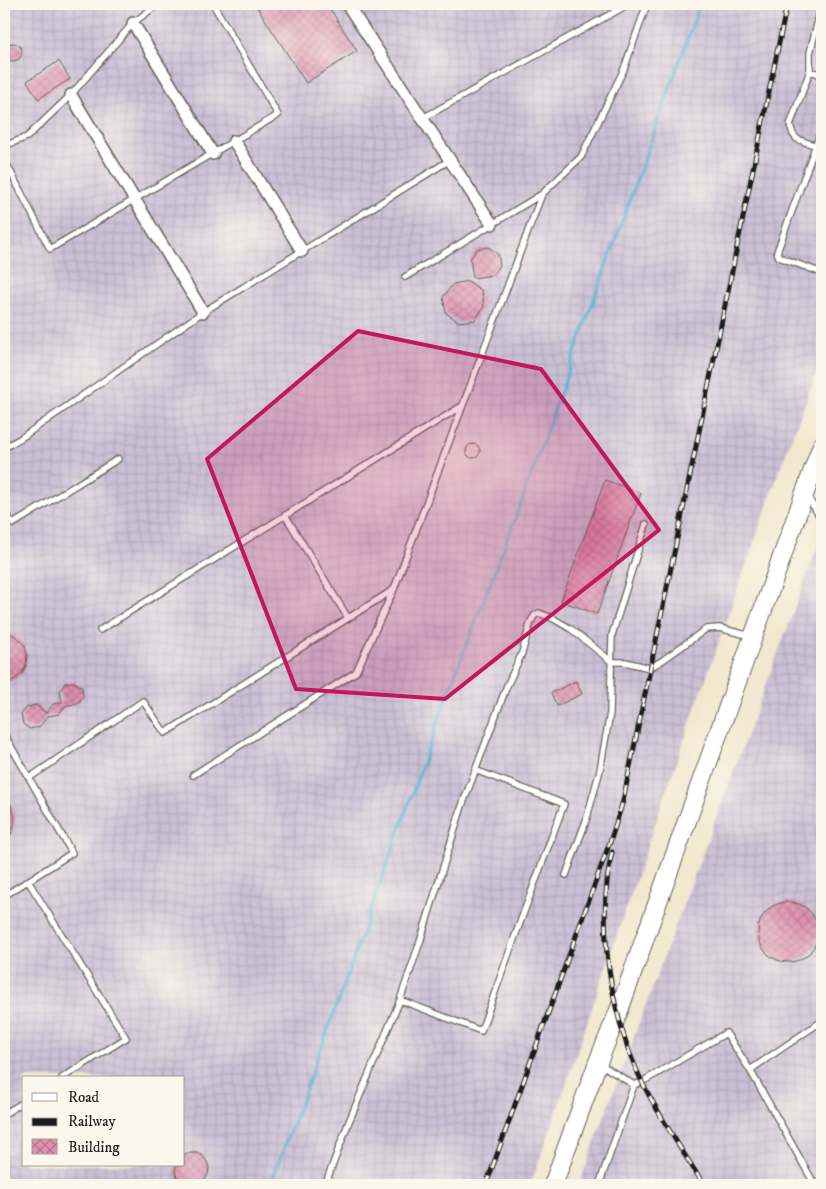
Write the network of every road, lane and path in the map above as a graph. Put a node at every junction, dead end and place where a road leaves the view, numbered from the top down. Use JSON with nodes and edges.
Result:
{"nodes":[{"id":1,"x":158,"y":4,"type":"edge"},
{"id":2,"x":213,"y":4,"type":"edge"},
{"id":3,"x":348,"y":4,"type":"edge"},
{"id":4,"x":629,"y":4,"type":"edge"},
{"id":5,"x":647,"y":4,"type":"edge"},
{"id":6,"x":822,"y":4,"type":"edge"},
{"id":7,"x":133,"y":23,"type":"junction"},
{"id":8,"x":810,"y":71,"type":"junction"},
{"id":9,"x":822,"y":76,"type":"edge"},
{"id":10,"x":71,"y":95,"type":"junction"},
{"id":11,"x":422,"y":118,"type":"junction"},
{"id":12,"x":822,"y":128,"type":"edge"},
{"id":13,"x":234,"y":141,"type":"junction"},
{"id":14,"x":4,"y":146,"type":"edge"},
{"id":15,"x":819,"y":147,"type":"edge"},
{"id":16,"x":213,"y":154,"type":"junction"},
{"id":17,"x":4,"y":159,"type":"edge"},
{"id":18,"x":450,"y":160,"type":"junction"},
{"id":19,"x":542,"y":194,"type":"junction"},
{"id":20,"x":134,"y":200,"type":"junction"},
{"id":21,"x":492,"y":224,"type":"junction"},
{"id":22,"x":302,"y":250,"type":"junction"},
{"id":23,"x":822,"y":273,"type":"edge"},
{"id":24,"x":405,"y":277,"type":"dead end"},
{"id":25,"x":202,"y":312,"type":"junction"},
{"id":26,"x":463,"y":405,"type":"junction"},
{"id":27,"x":822,"y":445,"type":"edge"},
{"id":28,"x":4,"y":448,"type":"edge"},
{"id":29,"x":118,"y":459,"type":"dead end"},
{"id":30,"x":805,"y":493,"type":"junction"},
{"id":31,"x":4,"y":511,"type":"edge"},
{"id":32,"x":286,"y":515,"type":"junction"},
{"id":33,"x":822,"y":520,"type":"edge"},
{"id":34,"x":646,"y":524,"type":"dead end"},
{"id":35,"x":394,"y":590,"type":"junction"},
{"id":36,"x":348,"y":618,"type":"junction"},
{"id":37,"x":100,"y":630,"type":"dead end"},
{"id":38,"x":753,"y":637,"type":"junction"},
{"id":39,"x":612,"y":662,"type":"junction"},
{"id":40,"x":4,"y":734,"type":"edge"},
{"id":41,"x":475,"y":770,"type":"junction"},
{"id":42,"x":193,"y":775,"type":"dead end"},
{"id":43,"x":29,"y":778,"type":"junction"},
{"id":44,"x":566,"y":876,"type":"dead end"},
{"id":45,"x":28,"y":881,"type":"junction"},
{"id":46,"x":4,"y":896,"type":"edge"},
{"id":47,"x":400,"y":1000,"type":"junction"},
{"id":48,"x":822,"y":1021,"type":"edge"},
{"id":49,"x":598,"y":1062,"type":"junction"},
{"id":50,"x":750,"y":1070,"type":"junction"},
{"id":51,"x":65,"y":1076,"type":"edge"},
{"id":52,"x":634,"y":1086,"type":"junction"},
{"id":53,"x":22,"y":1103,"type":"edge"},
{"id":54,"x":4,"y":1114,"type":"edge"},
{"id":55,"x":325,"y":1185,"type":"edge"},
{"id":56,"x":553,"y":1185,"type":"edge"},
{"id":57,"x":599,"y":1185,"type":"edge"},
{"id":58,"x":815,"y":1185,"type":"edge"}],
"edges":[{"from":1,"to":7,"type":"lane"},
{"from":2,"to":13,"type":"lane"},
{"from":3,"to":11,"type":"street"},
{"from":4,"to":11,"type":"lane"},
{"from":5,"to":19,"type":"lane"},
{"from":6,"to":8,"type":"lane"},
{"from":7,"to":10,"type":"lane"},
{"from":7,"to":16,"type":"street"},
{"from":8,"to":9,"type":"lane"},
{"from":8,"to":15,"type":"lane"},
{"from":10,"to":14,"type":"lane"},
{"from":10,"to":20,"type":"street"},
{"from":11,"to":18,"type":"street"},
{"from":12,"to":15,"type":"lane"},
{"from":13,"to":16,"type":"lane"},
{"from":13,"to":22,"type":"street"},
{"from":15,"to":23,"type":"lane"},
{"from":16,"to":20,"type":"lane"},
{"from":17,"to":20,"type":"lane"},
{"from":18,"to":21,"type":"street"},
{"from":18,"to":22,"type":"lane"},
{"from":19,"to":21,"type":"lane"},
{"from":19,"to":26,"type":"lane"},
{"from":20,"to":25,"type":"street"},
{"from":21,"to":24,"type":"lane"},
{"from":22,"to":25,"type":"lane"},
{"from":25,"to":28,"type":"lane"},
{"from":26,"to":32,"type":"lane"},
{"from":26,"to":35,"type":"lane"},
{"from":27,"to":30,"type":"main road"},
{"from":29,"to":31,"type":"lane"},
{"from":30,"to":33,"type":"lane"},
{"from":30,"to":38,"type":"main road"},
{"from":32,"to":36,"type":"lane"},
{"from":32,"to":37,"type":"lane"},
{"from":34,"to":39,"type":"lane"},
{"from":35,"to":36,"type":"lane"},
{"from":35,"to":42,"type":"lane"},
{"from":36,"to":43,"type":"lane"},
{"from":38,"to":39,"type":"lane"},
{"from":38,"to":49,"type":"main road"},
{"from":39,"to":41,"type":"lane"},
{"from":39,"to":44,"type":"lane"},
{"from":40,"to":43,"type":"lane"},
{"from":41,"to":47,"type":"lane"},
{"from":41,"to":47,"type":"lane"},
{"from":43,"to":45,"type":"lane"},
{"from":45,"to":46,"type":"lane"},
{"from":45,"to":51,"type":"lane"},
{"from":47,"to":55,"type":"lane"},
{"from":48,"to":50,"type":"lane"},
{"from":49,"to":52,"type":"lane"},
{"from":49,"to":56,"type":"main road"},
{"from":50,"to":52,"type":"lane"},
{"from":50,"to":58,"type":"lane"},
{"from":52,"to":57,"type":"lane"},
{"from":53,"to":54,"type":"lane"}]}
